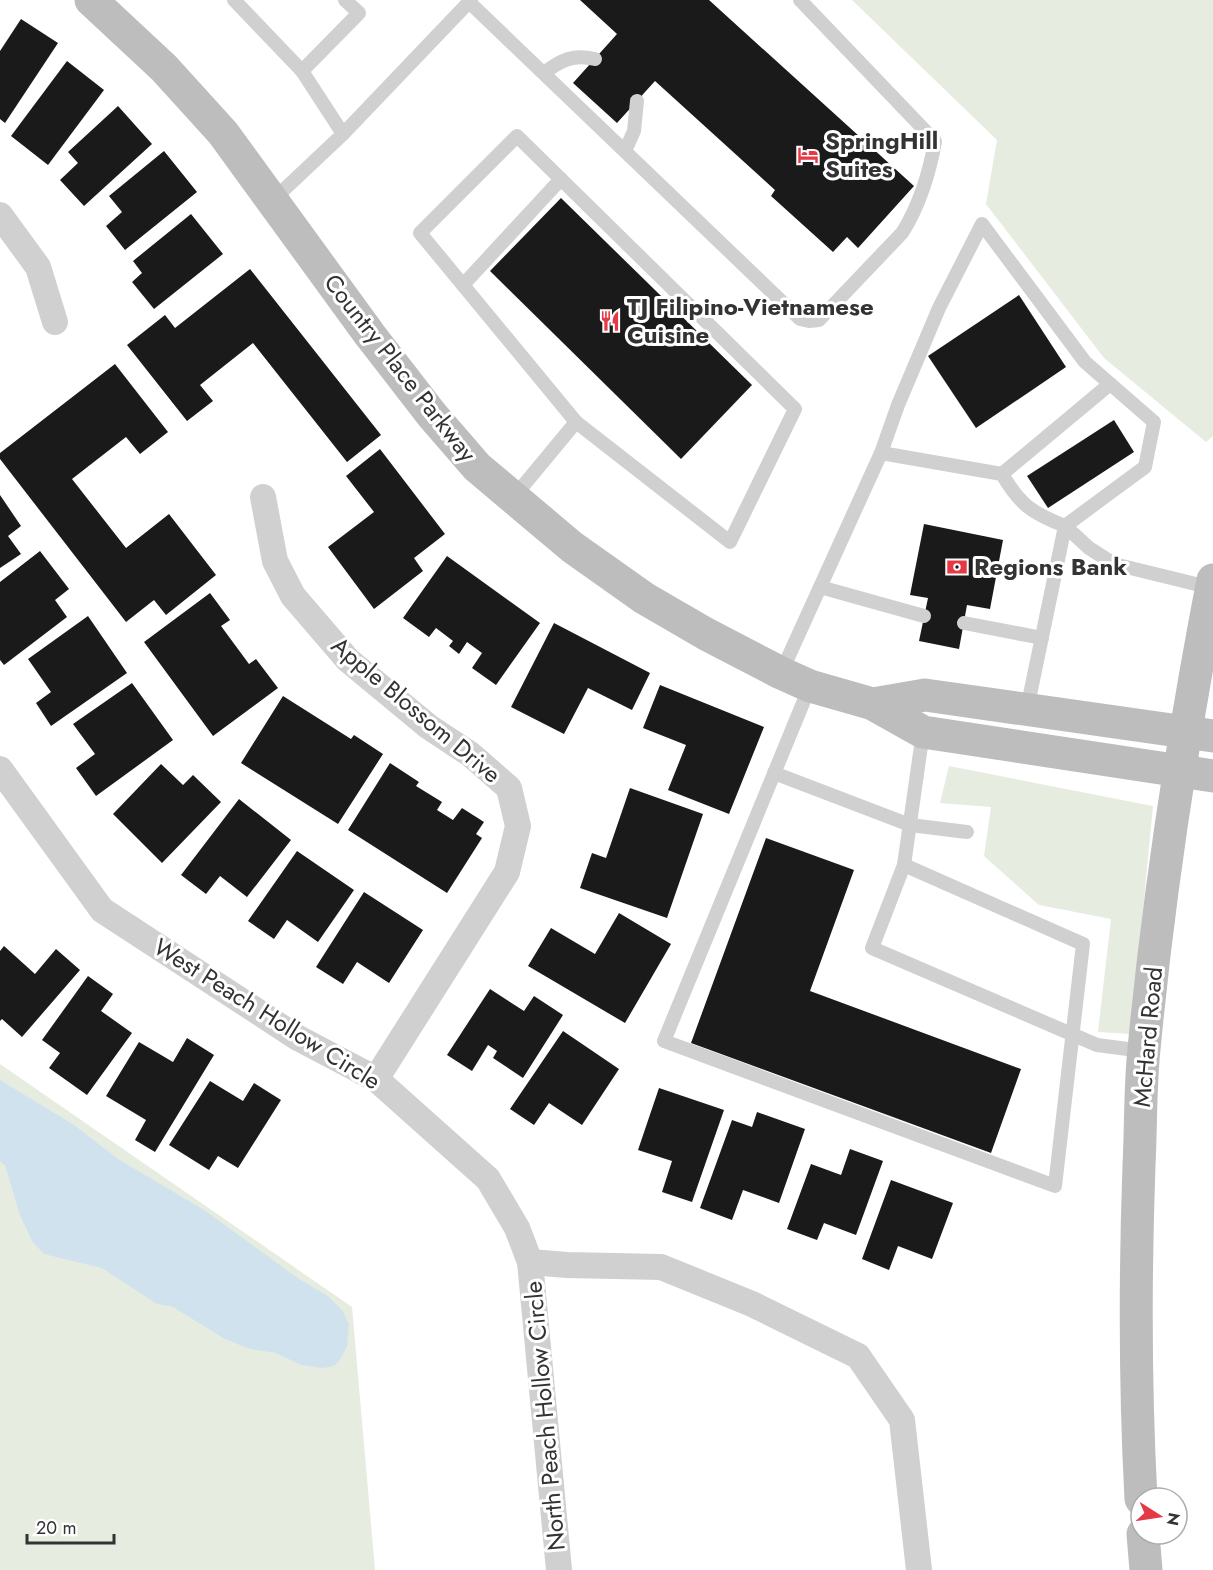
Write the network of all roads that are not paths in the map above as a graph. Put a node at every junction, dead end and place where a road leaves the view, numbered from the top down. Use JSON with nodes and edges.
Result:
{"nodes":[{"id":1,"x":91,"y":0,"type":"edge"},
{"id":2,"x":234,"y":0,"type":"edge"},
{"id":3,"x":345,"y":0,"type":"edge"},
{"id":4,"x":800,"y":0,"type":"edge"},
{"id":5,"x":470,"y":1,"type":"edge"},
{"id":6,"x":595,"y":59,"type":"dead end"},
{"id":7,"x":302,"y":70,"type":"junction"},
{"id":8,"x":544,"y":73,"type":"junction"},
{"id":9,"x":637,"y":100,"type":"dead end"},
{"id":10,"x":343,"y":134,"type":"junction"},
{"id":11,"x":625,"y":151,"type":"junction"},
{"id":12,"x":561,"y":179,"type":"junction"},
{"id":13,"x":273,"y":200,"type":"junction"},
{"id":14,"x":0,"y":215,"type":"edge"},
{"id":15,"x":463,"y":285,"type":"junction"},
{"id":16,"x":55,"y":322,"type":"dead end"},
{"id":17,"x":1110,"y":384,"type":"junction"},
{"id":18,"x":576,"y":422,"type":"junction"},
{"id":19,"x":881,"y":453,"type":"junction"},
{"id":20,"x":1002,"y":474,"type":"junction"},
{"id":21,"x":264,"y":497,"type":"dead end"},
{"id":22,"x":513,"y":498,"type":"junction"},
{"id":23,"x":1065,"y":526,"type":"junction"},
{"id":24,"x":1212,"y":584,"type":"edge"},
{"id":25,"x":820,"y":587,"type":"junction"},
{"id":26,"x":924,"y":616,"type":"dead end"},
{"id":27,"x":964,"y":623,"type":"dead end"},
{"id":28,"x":1042,"y":638,"type":"junction"},
{"id":29,"x":795,"y":679,"type":"junction"},
{"id":30,"x":873,"y":704,"type":"junction"},
{"id":31,"x":1027,"y":709,"type":"junction"},
{"id":32,"x":923,"y":732,"type":"junction"},
{"id":33,"x":1198,"y":734,"type":"edge"},
{"id":34,"x":0,"y":769,"type":"edge"},
{"id":35,"x":1178,"y":771,"type":"junction"},
{"id":36,"x":774,"y":773,"type":"junction"},
{"id":37,"x":1213,"y":776,"type":"edge"},
{"id":38,"x":910,"y":825,"type":"junction"},
{"id":39,"x":967,"y":832,"type":"dead end"},
{"id":40,"x":904,"y":865,"type":"junction"},
{"id":41,"x":1072,"y":1034,"type":"junction"},
{"id":42,"x":1143,"y":1051,"type":"junction"},
{"id":43,"x":376,"y":1079,"type":"junction"},
{"id":44,"x":530,"y":1262,"type":"junction"},
{"id":45,"x":1140,"y":1486,"type":"edge"},
{"id":46,"x":1144,"y":1546,"type":"edge"},
{"id":47,"x":559,"y":1570,"type":"edge"},
{"id":48,"x":919,"y":1570,"type":"edge"},
{"id":49,"x":1146,"y":1570,"type":"edge"}],
"edges":[{"from":1,"to":13,"type":"street","name":"Country Place Parkway"},
{"from":2,"to":7,"type":"lane"},
{"from":3,"to":7,"type":"lane"},
{"from":4,"to":11,"type":"lane"},
{"from":5,"to":8,"type":"lane"},
{"from":5,"to":10,"type":"lane"},
{"from":6,"to":8,"type":"lane"},
{"from":7,"to":10,"type":"lane"},
{"from":8,"to":11,"type":"lane"},
{"from":9,"to":11,"type":"lane"},
{"from":10,"to":13,"type":"lane"},
{"from":12,"to":15,"type":"lane"},
{"from":12,"to":15,"type":"lane"},
{"from":12,"to":18,"type":"lane"},
{"from":13,"to":22,"type":"street","name":"Country Place Parkway"},
{"from":14,"to":16,"type":"street"},
{"from":15,"to":18,"type":"lane"},
{"from":17,"to":19,"type":"lane"},
{"from":17,"to":20,"type":"lane"},
{"from":17,"to":23,"type":"lane"},
{"from":18,"to":22,"type":"lane"},
{"from":19,"to":20,"type":"lane"},
{"from":19,"to":25,"type":"lane"},
{"from":20,"to":23,"type":"lane"},
{"from":21,"to":43,"type":"street","name":"Apple Blossom Drive"},
{"from":22,"to":29,"type":"street","name":"Country Place Parkway"},
{"from":23,"to":24,"type":"lane"},
{"from":23,"to":28,"type":"lane"},
{"from":24,"to":33,"type":"street","name":"McHard Road"},
{"from":25,"to":26,"type":"lane"},
{"from":25,"to":29,"type":"lane"},
{"from":27,"to":28,"type":"lane"},
{"from":28,"to":31,"type":"lane"},
{"from":29,"to":30,"type":"street","name":"Country Place Parkway"},
{"from":29,"to":36,"type":"lane"},
{"from":30,"to":31,"type":"street"},
{"from":30,"to":32,"type":"street"},
{"from":31,"to":33,"type":"street"},
{"from":32,"to":35,"type":"street"},
{"from":32,"to":38,"type":"lane"},
{"from":33,"to":35,"type":"street","name":"McHard Road"},
{"from":34,"to":43,"type":"street","name":"West Peach Hollow Circle"},
{"from":35,"to":37,"type":"street"},
{"from":35,"to":42,"type":"street","name":"McHard Road"},
{"from":36,"to":38,"type":"lane"},
{"from":36,"to":41,"type":"lane"},
{"from":38,"to":39,"type":"lane"},
{"from":38,"to":40,"type":"lane"},
{"from":40,"to":41,"type":"lane"},
{"from":40,"to":41,"type":"lane"},
{"from":41,"to":42,"type":"lane"},
{"from":42,"to":45,"type":"street","name":"McHard Road"},
{"from":43,"to":44,"type":"street","name":"West Peach Hollow Circle"},
{"from":44,"to":47,"type":"street","name":"North Peach Hollow Circle"},
{"from":44,"to":48,"type":"street"},
{"from":46,"to":49,"type":"street"}]}
